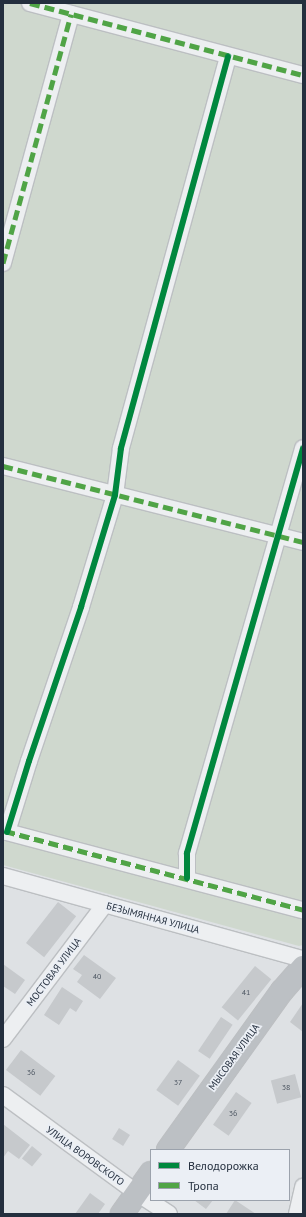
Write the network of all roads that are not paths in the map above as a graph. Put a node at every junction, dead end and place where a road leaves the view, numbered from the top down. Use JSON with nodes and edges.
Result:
{"nodes":[{"id":1,"x":30,"y":3,"type":"edge"},
{"id":2,"x":71,"y":14,"type":"junction"},
{"id":3,"x":228,"y":56,"type":"junction"},
{"id":4,"x":303,"y":75,"type":"edge"},
{"id":5,"x":3,"y":263,"type":"edge"},
{"id":6,"x":303,"y":448,"type":"edge"},
{"id":7,"x":3,"y":466,"type":"edge"},
{"id":8,"x":115,"y":495,"type":"junction"},
{"id":9,"x":278,"y":535,"type":"junction"},
{"id":10,"x":303,"y":542,"type":"edge"},
{"id":11,"x":5,"y":831,"type":"edge"},
{"id":12,"x":3,"y":876,"type":"edge"},
{"id":13,"x":187,"y":878,"type":"junction"},
{"id":14,"x":105,"y":904,"type":"junction"},
{"id":15,"x":303,"y":910,"type":"edge"},
{"id":16,"x":303,"y":959,"type":"edge"},
{"id":17,"x":303,"y":967,"type":"edge"},
{"id":18,"x":3,"y":1039,"type":"edge"},
{"id":19,"x":3,"y":1095,"type":"edge"},
{"id":20,"x":169,"y":1149,"type":"edge"},
{"id":21,"x":150,"y":1174,"type":"edge"},
{"id":22,"x":303,"y":1187,"type":"edge"},
{"id":23,"x":137,"y":1193,"type":"junction"},
{"id":24,"x":122,"y":1214,"type":"edge"},
{"id":25,"x":169,"y":1214,"type":"edge"},
{"id":26,"x":297,"y":1214,"type":"edge"}],
"edges":[{"from":1,"to":2,"type":"street"},
{"from":2,"to":3,"type":"street"},
{"from":2,"to":5,"type":"street"},
{"from":3,"to":4,"type":"street"},
{"from":3,"to":8,"type":"street"},
{"from":6,"to":9,"type":"street"},
{"from":7,"to":8,"type":"street"},
{"from":8,"to":9,"type":"street"},
{"from":8,"to":11,"type":"street"},
{"from":9,"to":10,"type":"street"},
{"from":9,"to":13,"type":"street"},
{"from":11,"to":13,"type":"street"},
{"from":12,"to":14,"type":"street","name":"БЕЗЫМЯННАЯ УЛИЦА"},
{"from":13,"to":15,"type":"street"},
{"from":14,"to":16,"type":"street","name":"БЕЗЫМЯННАЯ УЛИЦА"},
{"from":14,"to":18,"type":"street","name":"МОСТОВАЯ УЛИЦА"},
{"from":17,"to":20,"type":"street","name":"МЫСОВАЯ УЛИЦА"},
{"from":19,"to":23,"type":"street","name":"УЛИЦА ВОРОВСКОГО"},
{"from":21,"to":23,"type":"street"},
{"from":22,"to":26,"type":"street"},
{"from":23,"to":24,"type":"street"},
{"from":23,"to":25,"type":"street","name":"УЛИЦА ВОРОВСКОГО"}]}
